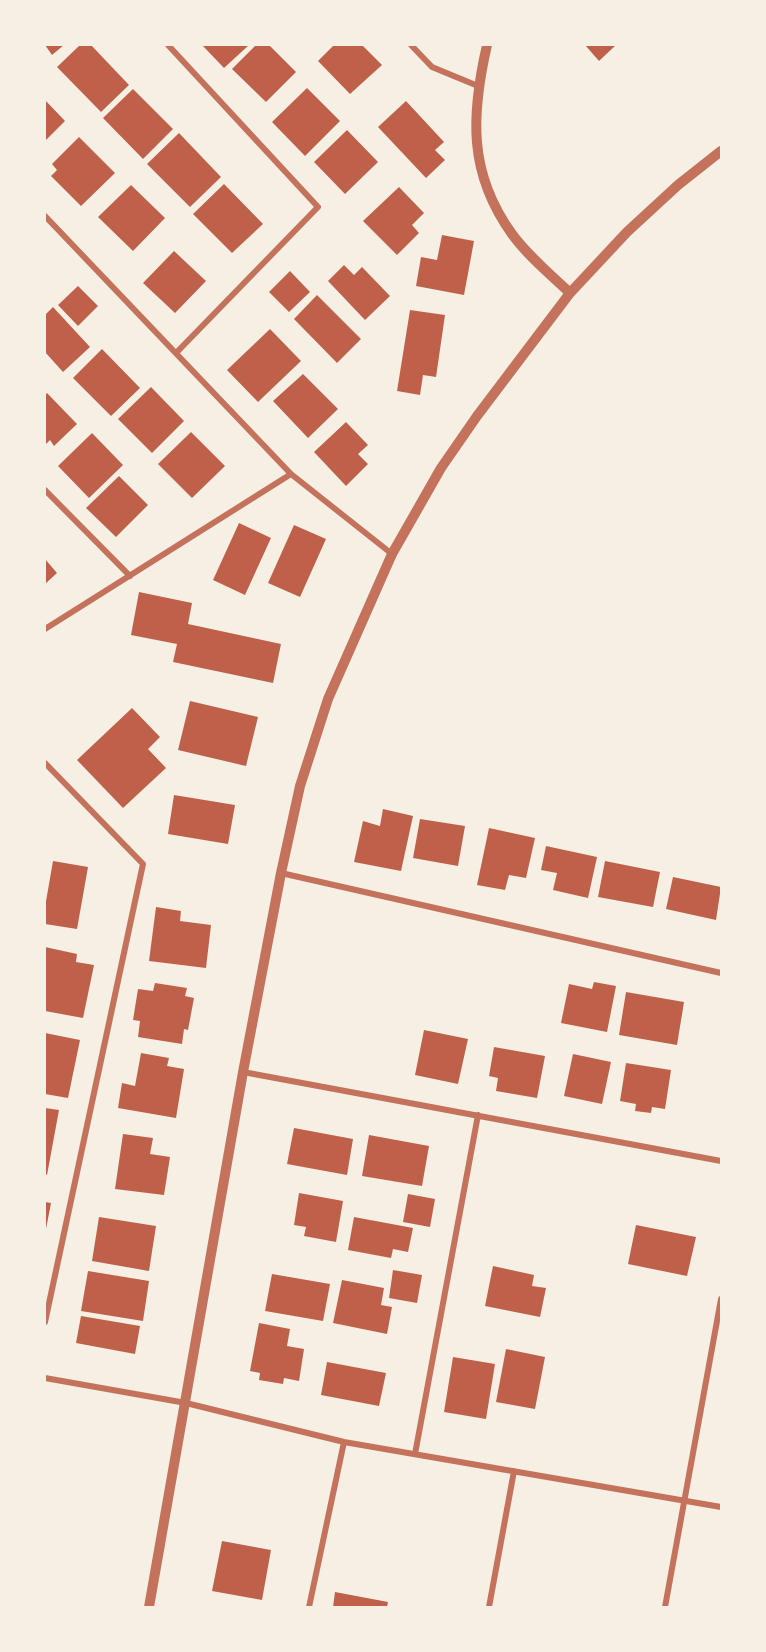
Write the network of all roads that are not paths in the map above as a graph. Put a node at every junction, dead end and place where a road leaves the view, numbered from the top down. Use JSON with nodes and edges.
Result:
{"nodes":[{"id":1,"x":168,"y":45,"type":"edge"},
{"id":2,"x":411,"y":45,"type":"edge"},
{"id":3,"x":487,"y":45,"type":"edge"},
{"id":4,"x":478,"y":86,"type":"junction"},
{"id":5,"x":721,"y":151,"type":"edge"},
{"id":6,"x":45,"y":216,"type":"edge"},
{"id":7,"x":570,"y":293,"type":"junction"},
{"id":8,"x":176,"y":353,"type":"junction"},
{"id":9,"x":291,"y":474,"type":"junction"},
{"id":10,"x":45,"y":490,"type":"edge"},
{"id":11,"x":392,"y":554,"type":"junction"},
{"id":12,"x":130,"y":576,"type":"junction"},
{"id":13,"x":45,"y":629,"type":"edge"},
{"id":14,"x":45,"y":764,"type":"edge"},
{"id":15,"x":281,"y":873,"type":"junction"},
{"id":16,"x":721,"y":973,"type":"edge"},
{"id":17,"x":243,"y":1072,"type":"junction"},
{"id":18,"x":478,"y":1115,"type":"junction"},
{"id":19,"x":721,"y":1161,"type":"edge"},
{"id":20,"x":721,"y":1299,"type":"edge"},
{"id":21,"x":45,"y":1322,"type":"edge"},
{"id":22,"x":45,"y":1378,"type":"edge"},
{"id":23,"x":186,"y":1403,"type":"junction"},
{"id":24,"x":344,"y":1442,"type":"junction"},
{"id":25,"x":415,"y":1454,"type":"junction"},
{"id":26,"x":514,"y":1471,"type":"junction"},
{"id":27,"x":684,"y":1500,"type":"junction"},
{"id":28,"x":721,"y":1507,"type":"edge"},
{"id":29,"x":149,"y":1607,"type":"edge"},
{"id":30,"x":309,"y":1607,"type":"edge"},
{"id":31,"x":489,"y":1607,"type":"edge"},
{"id":32,"x":665,"y":1607,"type":"edge"}],
"edges":[{"from":1,"to":8,"type":"street"},
{"from":2,"to":4,"type":"street"},
{"from":3,"to":4,"type":"street"},
{"from":4,"to":7,"type":"street"},
{"from":5,"to":7,"type":"street"},
{"from":6,"to":8,"type":"street"},
{"from":7,"to":11,"type":"street"},
{"from":8,"to":9,"type":"street"},
{"from":9,"to":11,"type":"street"},
{"from":9,"to":12,"type":"street"},
{"from":10,"to":12,"type":"street"},
{"from":11,"to":15,"type":"street"},
{"from":12,"to":13,"type":"street"},
{"from":14,"to":21,"type":"street"},
{"from":15,"to":16,"type":"street"},
{"from":15,"to":17,"type":"street"},
{"from":17,"to":18,"type":"street"},
{"from":17,"to":23,"type":"street"},
{"from":18,"to":19,"type":"street"},
{"from":18,"to":25,"type":"street"},
{"from":20,"to":27,"type":"street"},
{"from":22,"to":23,"type":"street"},
{"from":23,"to":24,"type":"street"},
{"from":23,"to":29,"type":"street"},
{"from":24,"to":25,"type":"street"},
{"from":24,"to":30,"type":"street"},
{"from":25,"to":26,"type":"street"},
{"from":26,"to":27,"type":"street"},
{"from":26,"to":31,"type":"street"},
{"from":27,"to":28,"type":"street"},
{"from":27,"to":32,"type":"street"}]}
